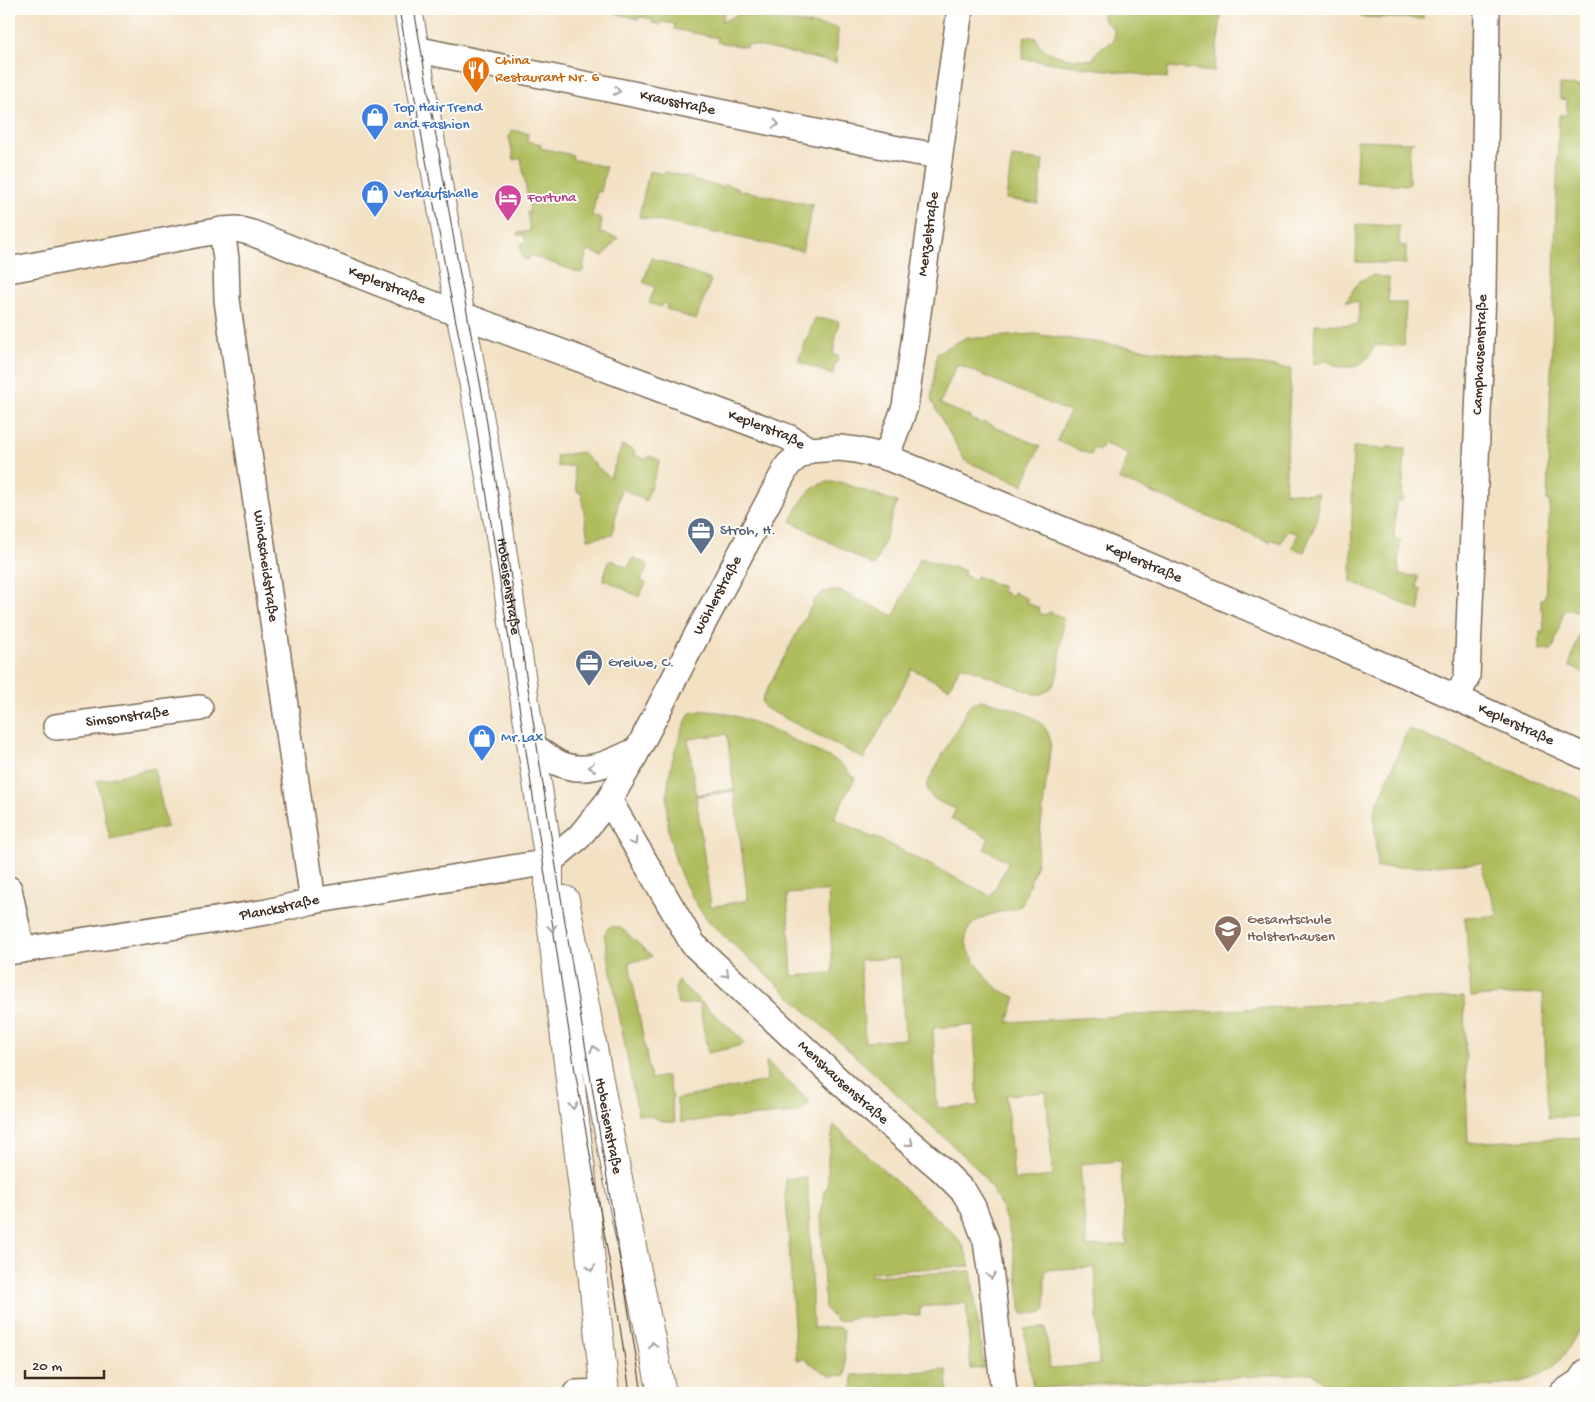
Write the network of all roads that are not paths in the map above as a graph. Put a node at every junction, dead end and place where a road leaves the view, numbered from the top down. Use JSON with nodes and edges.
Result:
{"nodes":[{"id":1,"x":408,"y":9,"type":"edge"},
{"id":2,"x":960,"y":9,"type":"edge"},
{"id":3,"x":1487,"y":9,"type":"edge"},
{"id":4,"x":415,"y":49,"type":"junction"},
{"id":5,"x":938,"y":156,"type":"junction"},
{"id":6,"x":222,"y":230,"type":"junction"},
{"id":7,"x":9,"y":270,"type":"edge"},
{"id":8,"x":460,"y":313,"type":"junction"},
{"id":9,"x":809,"y":450,"type":"junction"},
{"id":10,"x":886,"y":457,"type":"junction"},
{"id":11,"x":1457,"y":698,"type":"junction"},
{"id":12,"x":200,"y":708,"type":"dead end"},
{"id":13,"x":56,"y":727,"type":"dead end"},
{"id":14,"x":531,"y":746,"type":"junction"},
{"id":15,"x":637,"y":750,"type":"junction"},
{"id":16,"x":1586,"y":757,"type":"edge"},
{"id":17,"x":609,"y":800,"type":"junction"},
{"id":18,"x":549,"y":862,"type":"junction"},
{"id":19,"x":9,"y":889,"type":"edge"},
{"id":20,"x":314,"y":901,"type":"junction"},
{"id":21,"x":15,"y":951,"type":"edge"},
{"id":22,"x":1586,"y":1372,"type":"edge"},
{"id":23,"x":605,"y":1392,"type":"edge"},
{"id":24,"x":576,"y":1393,"type":"edge"},
{"id":25,"x":662,"y":1393,"type":"edge"},
{"id":26,"x":1004,"y":1393,"type":"edge"},
{"id":27,"x":1562,"y":1393,"type":"edge"}],
"edges":[{"from":1,"to":4,"type":"main road","name":"Hobeisenstraße"},
{"from":2,"to":5,"type":"street","name":"Menzelstraße"},
{"from":3,"to":11,"type":"street","name":"Camphausenstraße"},
{"from":4,"to":5,"type":"street","name":"Krausstraße","one_way":true},
{"from":4,"to":8,"type":"main road","name":"Hobeisenstraße"},
{"from":5,"to":10,"type":"street","name":"Menzelstraße"},
{"from":6,"to":7,"type":"street","name":"Keplerstraße"},
{"from":6,"to":8,"type":"street","name":"Keplerstraße"},
{"from":6,"to":20,"type":"street","name":"Windscheidstraße"},
{"from":8,"to":9,"type":"street","name":"Keplerstraße"},
{"from":8,"to":14,"type":"main road","name":"Hobeisenstraße"},
{"from":9,"to":10,"type":"street","name":"Keplerstraße"},
{"from":9,"to":15,"type":"street","name":"Wöhlerstraße"},
{"from":10,"to":11,"type":"street","name":"Keplerstraße"},
{"from":11,"to":16,"type":"street","name":"Keplerstraße"},
{"from":12,"to":13,"type":"street","name":"Simsonstraße"},
{"from":15,"to":14,"type":"street","one_way":true},
{"from":14,"to":18,"type":"main road","name":"Hobeisenstraße"},
{"from":15,"to":17,"type":"street","name":"Wöhlerstraße"},
{"from":17,"to":18,"type":"street","name":"Wöhlerstraße"},
{"from":17,"to":26,"type":"street","name":"Menshausenstraße","one_way":true},
{"from":18,"to":20,"type":"street","name":"Planckstraße"},
{"from":18,"to":23,"type":"main road","name":"Hobeisenstraße","one_way":true},
{"from":25,"to":18,"type":"main road","name":"Hobeisenstraße","one_way":true},
{"from":19,"to":21,"type":"street"},
{"from":20,"to":21,"type":"street","name":"Planckstraße"},
{"from":22,"to":27,"type":"street"},
{"from":23,"to":24,"type":"street"}]}
